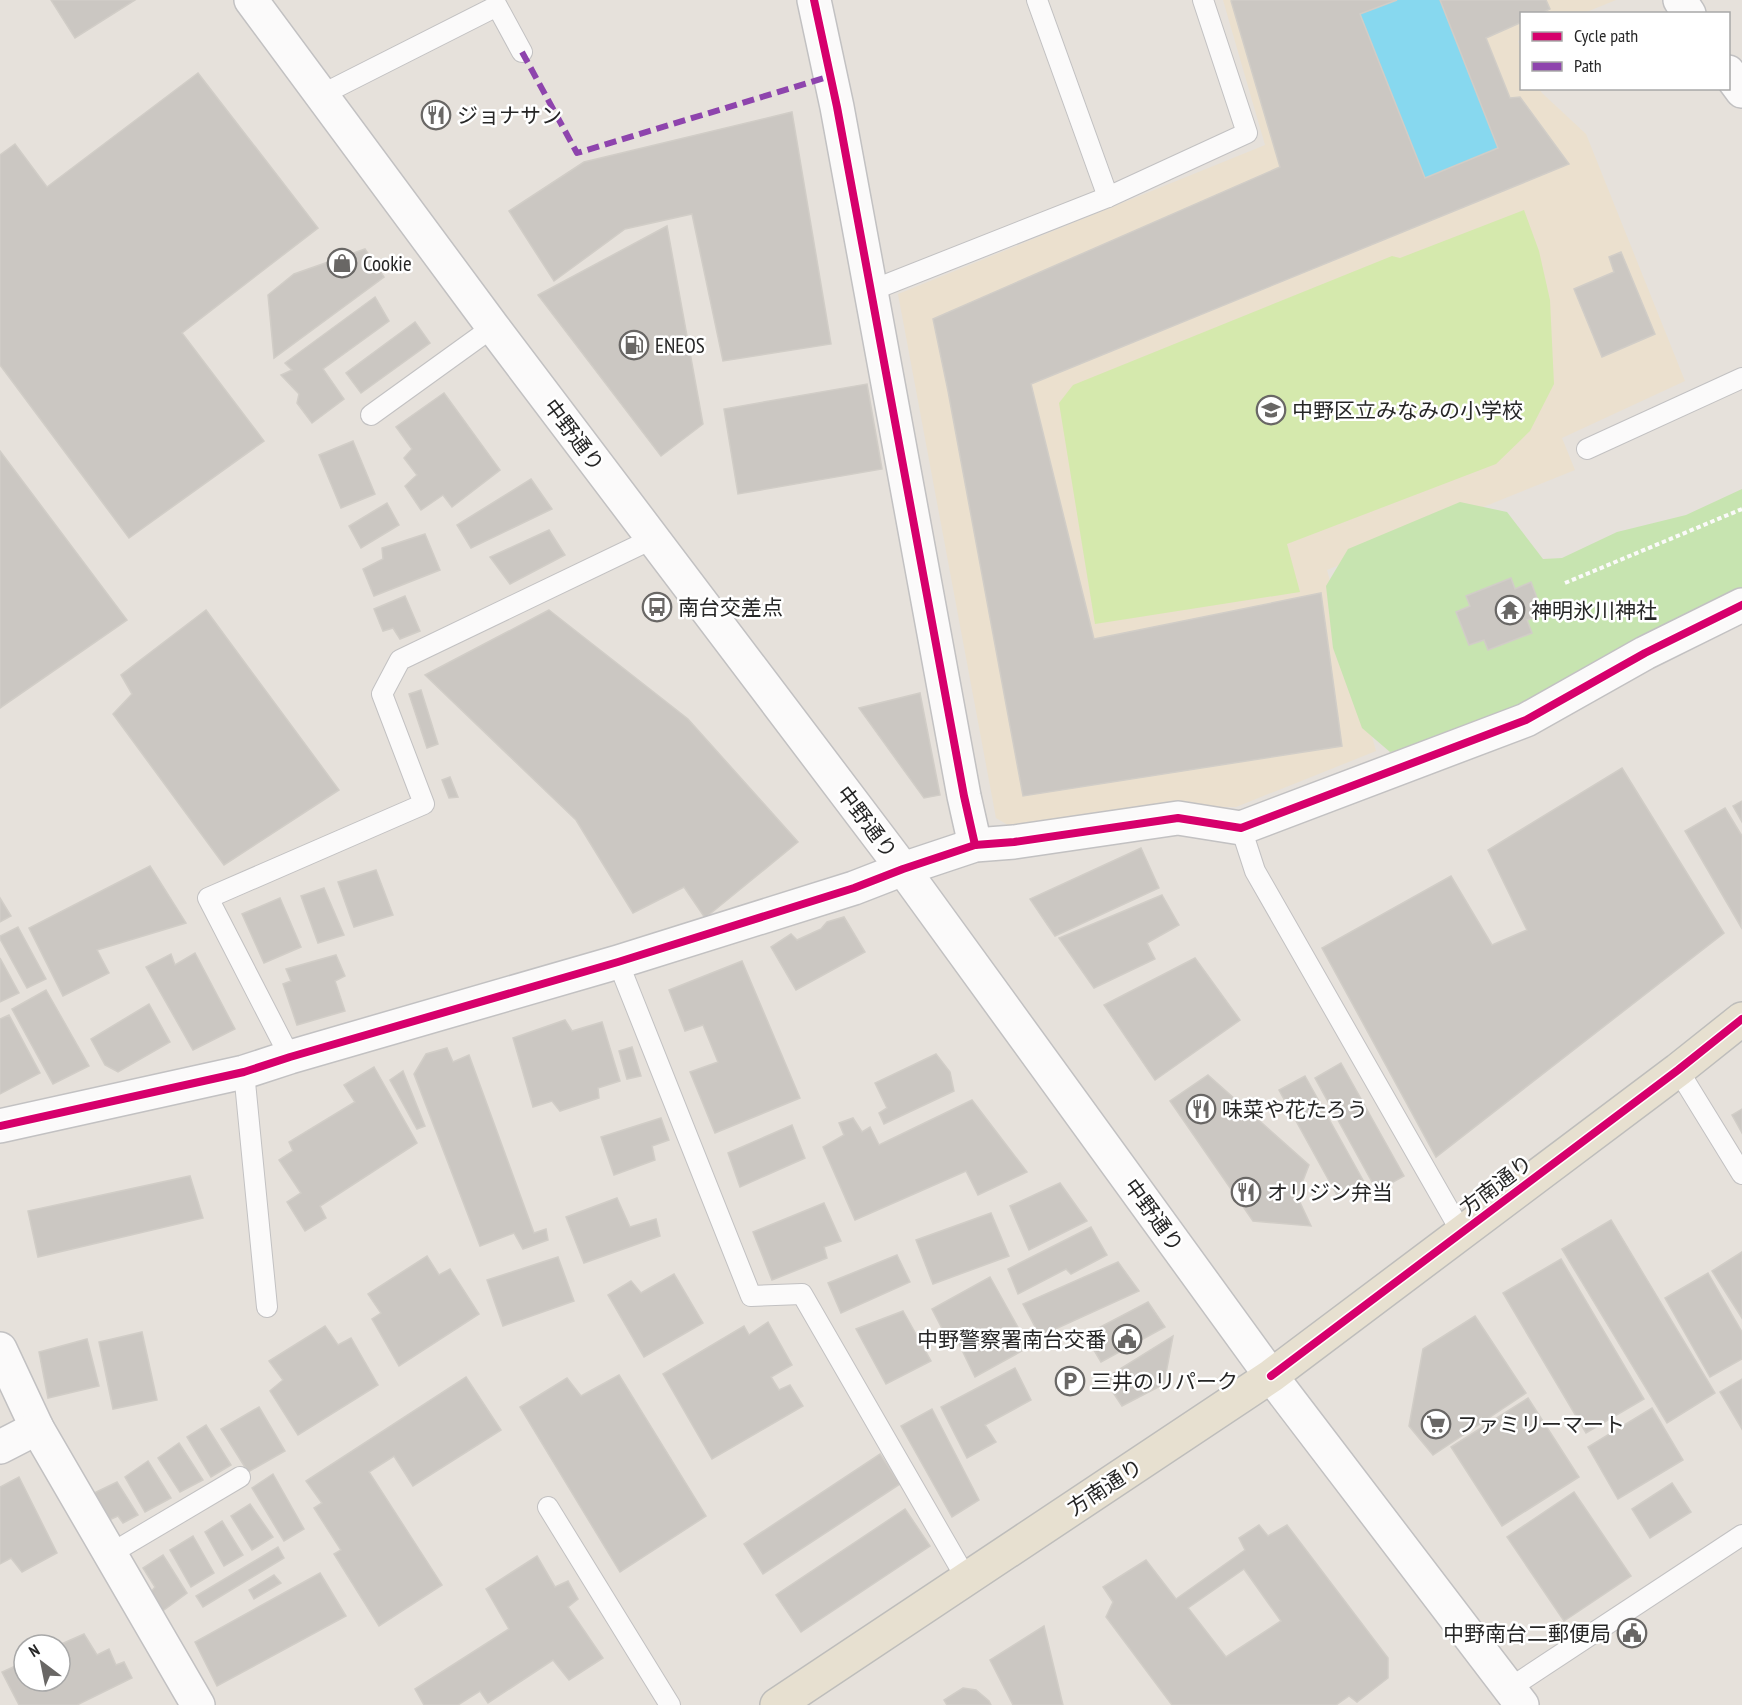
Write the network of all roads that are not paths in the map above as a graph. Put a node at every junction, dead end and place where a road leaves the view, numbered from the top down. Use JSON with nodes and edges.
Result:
{"nodes":[{"id":1,"x":251,"y":0,"type":"edge"},
{"id":2,"x":814,"y":0,"type":"edge"},
{"id":3,"x":1036,"y":0,"type":"edge"},
{"id":4,"x":1203,"y":0,"type":"edge"},
{"id":5,"x":522,"y":52,"type":"dead end"},
{"id":6,"x":1730,"y":75,"type":"edge"},
{"id":7,"x":1742,"y":92,"type":"edge"},
{"id":8,"x":321,"y":95,"type":"junction"},
{"id":9,"x":1108,"y":197,"type":"junction"},
{"id":10,"x":870,"y":291,"type":"junction"},
{"id":11,"x":493,"y":327,"type":"junction"},
{"id":12,"x":1742,"y":378,"type":"edge"},
{"id":13,"x":371,"y":415,"type":"dead end"},
{"id":14,"x":1587,"y":449,"type":"dead end"},
{"id":15,"x":652,"y":539,"type":"junction"},
{"id":16,"x":1742,"y":605,"type":"edge"},
{"id":17,"x":1241,"y":828,"type":"junction"},
{"id":18,"x":975,"y":845,"type":"junction"},
{"id":19,"x":903,"y":869,"type":"junction"},
{"id":20,"x":618,"y":962,"type":"junction"},
{"id":21,"x":1742,"y":1019,"type":"edge"},
{"id":22,"x":290,"y":1057,"type":"junction"},
{"id":23,"x":1678,"y":1070,"type":"junction"},
{"id":24,"x":244,"y":1072,"type":"junction"},
{"id":25,"x":0,"y":1126,"type":"edge"},
{"id":26,"x":1742,"y":1174,"type":"edge"},
{"id":27,"x":1462,"y":1233,"type":"junction"},
{"id":28,"x":267,"y":1307,"type":"dead end"},
{"id":29,"x":0,"y":1349,"type":"edge"},
{"id":30,"x":1271,"y":1377,"type":"junction"},
{"id":31,"x":37,"y":1428,"type":"junction"},
{"id":32,"x":0,"y":1447,"type":"edge"},
{"id":33,"x":240,"y":1477,"type":"dead end"},
{"id":34,"x":548,"y":1507,"type":"dead end"},
{"id":35,"x":1742,"y":1535,"type":"edge"},
{"id":36,"x":110,"y":1554,"type":"junction"},
{"id":37,"x":966,"y":1578,"type":"junction"},
{"id":38,"x":1516,"y":1696,"type":"edge"},
{"id":39,"x":198,"y":1705,"type":"edge"},
{"id":40,"x":670,"y":1705,"type":"edge"},
{"id":41,"x":777,"y":1705,"type":"edge"}],
"edges":[{"from":1,"to":8,"type":"street","name":"中野通り"},
{"from":2,"to":10,"type":"street"},
{"from":3,"to":9,"type":"lane"},
{"from":4,"to":9,"type":"lane"},
{"from":5,"to":8,"type":"lane"},
{"from":6,"to":7,"type":"street"},
{"from":8,"to":11,"type":"street","name":"中野通り"},
{"from":9,"to":10,"type":"lane"},
{"from":10,"to":18,"type":"street"},
{"from":11,"to":13,"type":"lane"},
{"from":11,"to":15,"type":"street","name":"中野通り"},
{"from":12,"to":14,"type":"lane"},
{"from":15,"to":19,"type":"street","name":"中野通り"},
{"from":15,"to":22,"type":"lane"},
{"from":16,"to":17,"type":"street"},
{"from":17,"to":18,"type":"street"},
{"from":17,"to":27,"type":"lane"},
{"from":18,"to":19,"type":"street"},
{"from":19,"to":20,"type":"street"},
{"from":19,"to":30,"type":"street","name":"中野通り"},
{"from":20,"to":22,"type":"street"},
{"from":20,"to":37,"type":"lane"},
{"from":21,"to":23,"type":"main road","name":"方南通り"},
{"from":22,"to":24,"type":"street"},
{"from":23,"to":26,"type":"lane"},
{"from":23,"to":27,"type":"main road","name":"方南通り"},
{"from":24,"to":25,"type":"street"},
{"from":24,"to":28,"type":"lane"},
{"from":27,"to":30,"type":"main road","name":"方南通り"},
{"from":29,"to":31,"type":"street"},
{"from":30,"to":37,"type":"main road","name":"方南通り"},
{"from":30,"to":38,"type":"street","name":"中野通り"},
{"from":31,"to":32,"type":"street"},
{"from":31,"to":36,"type":"street"},
{"from":33,"to":36,"type":"lane"},
{"from":34,"to":40,"type":"lane"},
{"from":35,"to":38,"type":"lane"},
{"from":36,"to":39,"type":"street"},
{"from":37,"to":41,"type":"main road","name":"方南通り"}]}
